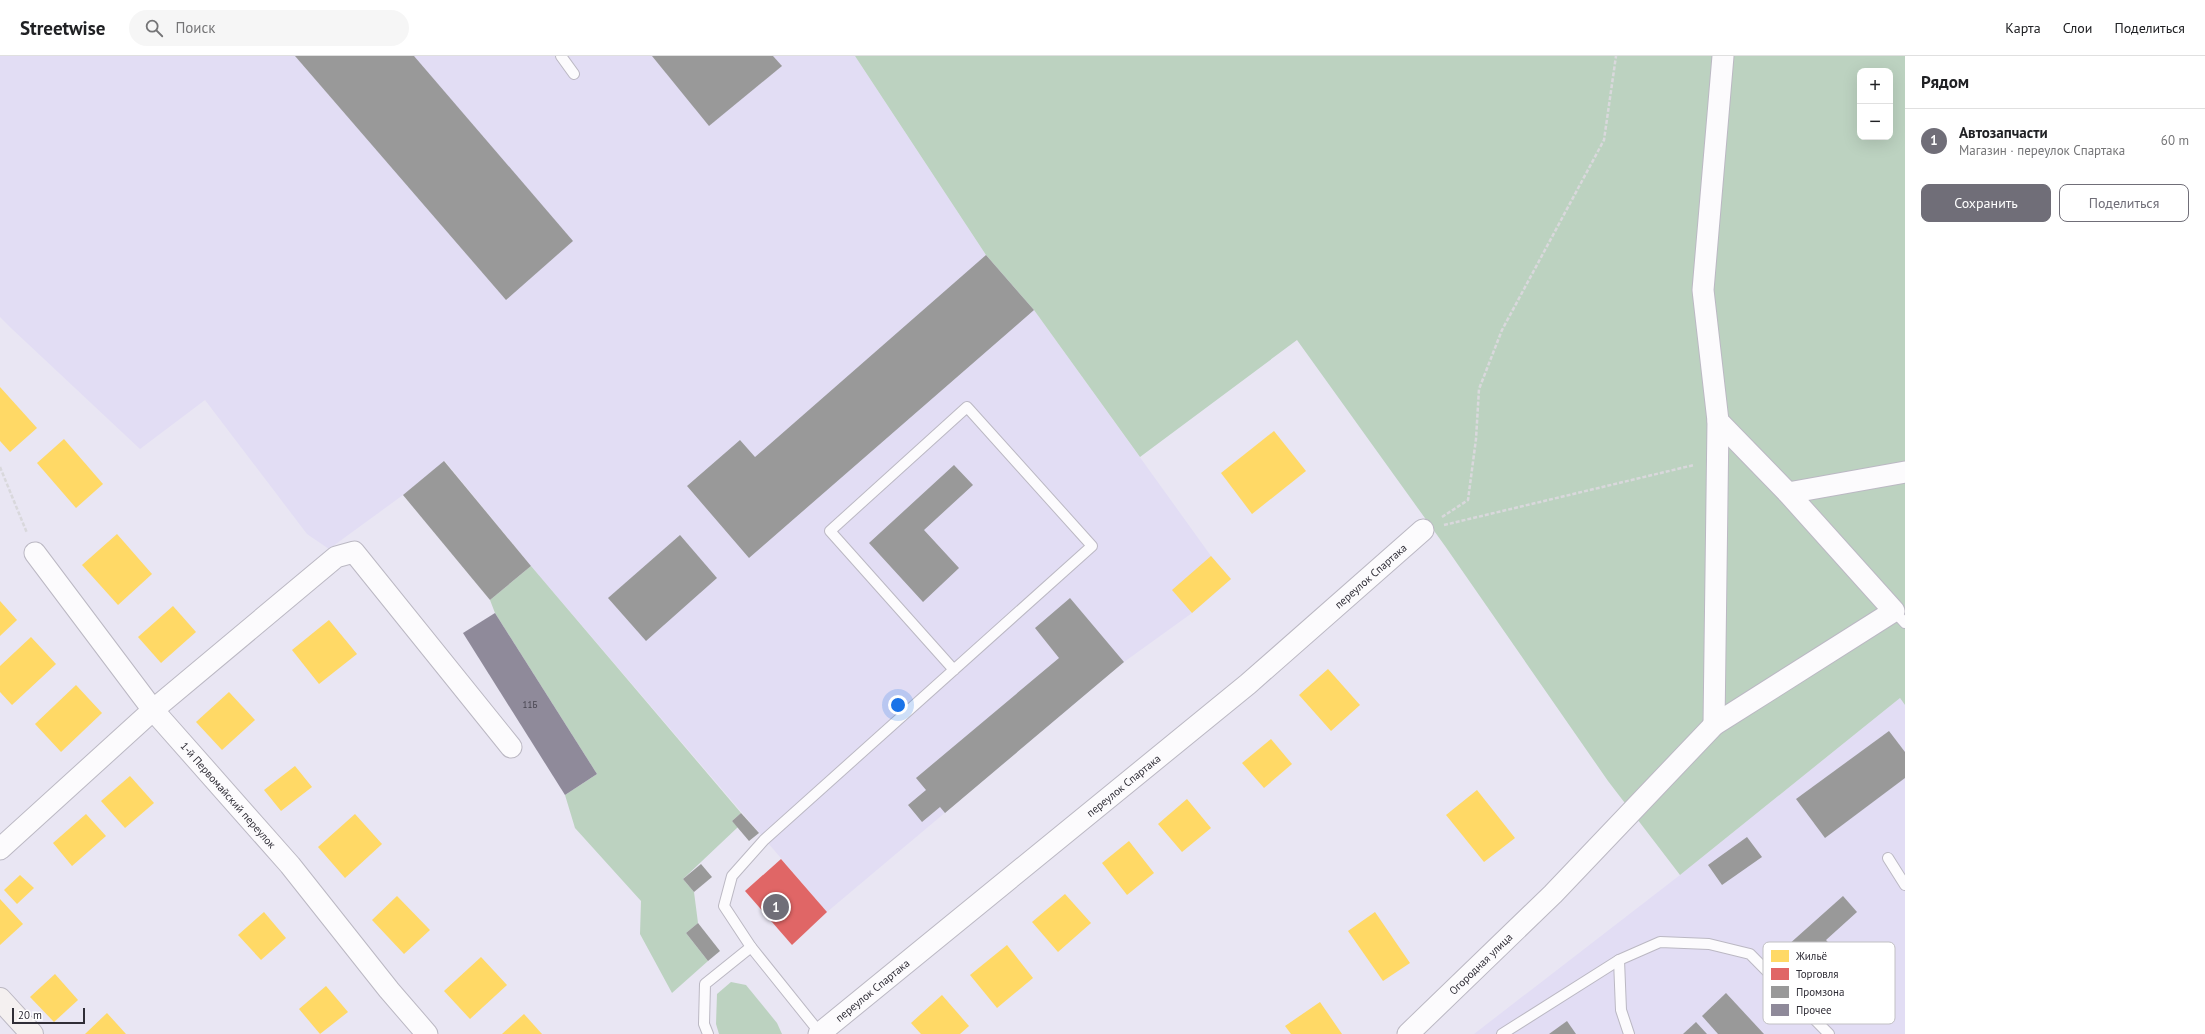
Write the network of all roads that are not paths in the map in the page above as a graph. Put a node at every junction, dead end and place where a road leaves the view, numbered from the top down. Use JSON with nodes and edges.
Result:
{"nodes":[{"id":1,"x":561,"y":56,"type":"edge"},
{"id":2,"x":1723,"y":56,"type":"edge"},
{"id":3,"x":574,"y":74,"type":"dead end"},
{"id":4,"x":1718,"y":421,"type":"junction"},
{"id":5,"x":1905,"y":472,"type":"edge"},
{"id":6,"x":1788,"y":493,"type":"junction"},
{"id":7,"x":1423,"y":530,"type":"road end"},
{"id":8,"x":35,"y":553,"type":"road end"},
{"id":9,"x":1900,"y":617,"type":"edge"},
{"id":10,"x":954,"y":670,"type":"junction"},
{"id":11,"x":153,"y":710,"type":"junction"},
{"id":12,"x":1714,"y":725,"type":"junction"},
{"id":13,"x":511,"y":747,"type":"dead end"},
{"id":14,"x":0,"y":849,"type":"edge"},
{"id":15,"x":1888,"y":858,"type":"dead end"},
{"id":16,"x":1905,"y":885,"type":"edge"},
{"id":17,"x":751,"y":947,"type":"junction"},
{"id":18,"x":1619,"y":960,"type":"junction"},
{"id":19,"x":1763,"y":967,"type":"edge"},
{"id":20,"x":0,"y":999,"type":"edge"},
{"id":21,"x":1819,"y":1024,"type":"edge"},
{"id":22,"x":32,"y":1034,"type":"edge"},
{"id":23,"x":427,"y":1034,"type":"edge"},
{"id":24,"x":708,"y":1034,"type":"edge"},
{"id":25,"x":819,"y":1034,"type":"edge"},
{"id":26,"x":1408,"y":1034,"type":"edge"},
{"id":27,"x":1502,"y":1034,"type":"edge"},
{"id":28,"x":1629,"y":1034,"type":"edge"},
{"id":29,"x":1829,"y":1034,"type":"edge"}],
"edges":[{"from":1,"to":3,"type":"lane"},
{"from":2,"to":4,"type":"street"},
{"from":4,"to":6,"type":"street"},
{"from":4,"to":12,"type":"street"},
{"from":5,"to":6,"type":"street"},
{"from":6,"to":9,"type":"street"},
{"from":7,"to":25,"type":"street","name":"переулок Спартака"},
{"from":8,"to":11,"type":"street","name":"1-й Первомайский переулок"},
{"from":9,"to":12,"type":"street","name":"Огородная улица"},
{"from":10,"to":10,"type":"lane"},
{"from":10,"to":17,"type":"lane"},
{"from":11,"to":13,"type":"street"},
{"from":11,"to":14,"type":"street"},
{"from":11,"to":23,"type":"street","name":"1-й Первомайский переулок"},
{"from":12,"to":26,"type":"street","name":"Огородная улица"},
{"from":15,"to":16,"type":"lane"},
{"from":17,"to":24,"type":"lane"},
{"from":17,"to":25,"type":"lane"},
{"from":18,"to":19,"type":"lane"},
{"from":18,"to":27,"type":"lane"},
{"from":18,"to":28,"type":"lane"},
{"from":20,"to":22,"type":"street"},
{"from":21,"to":29,"type":"lane"}]}
